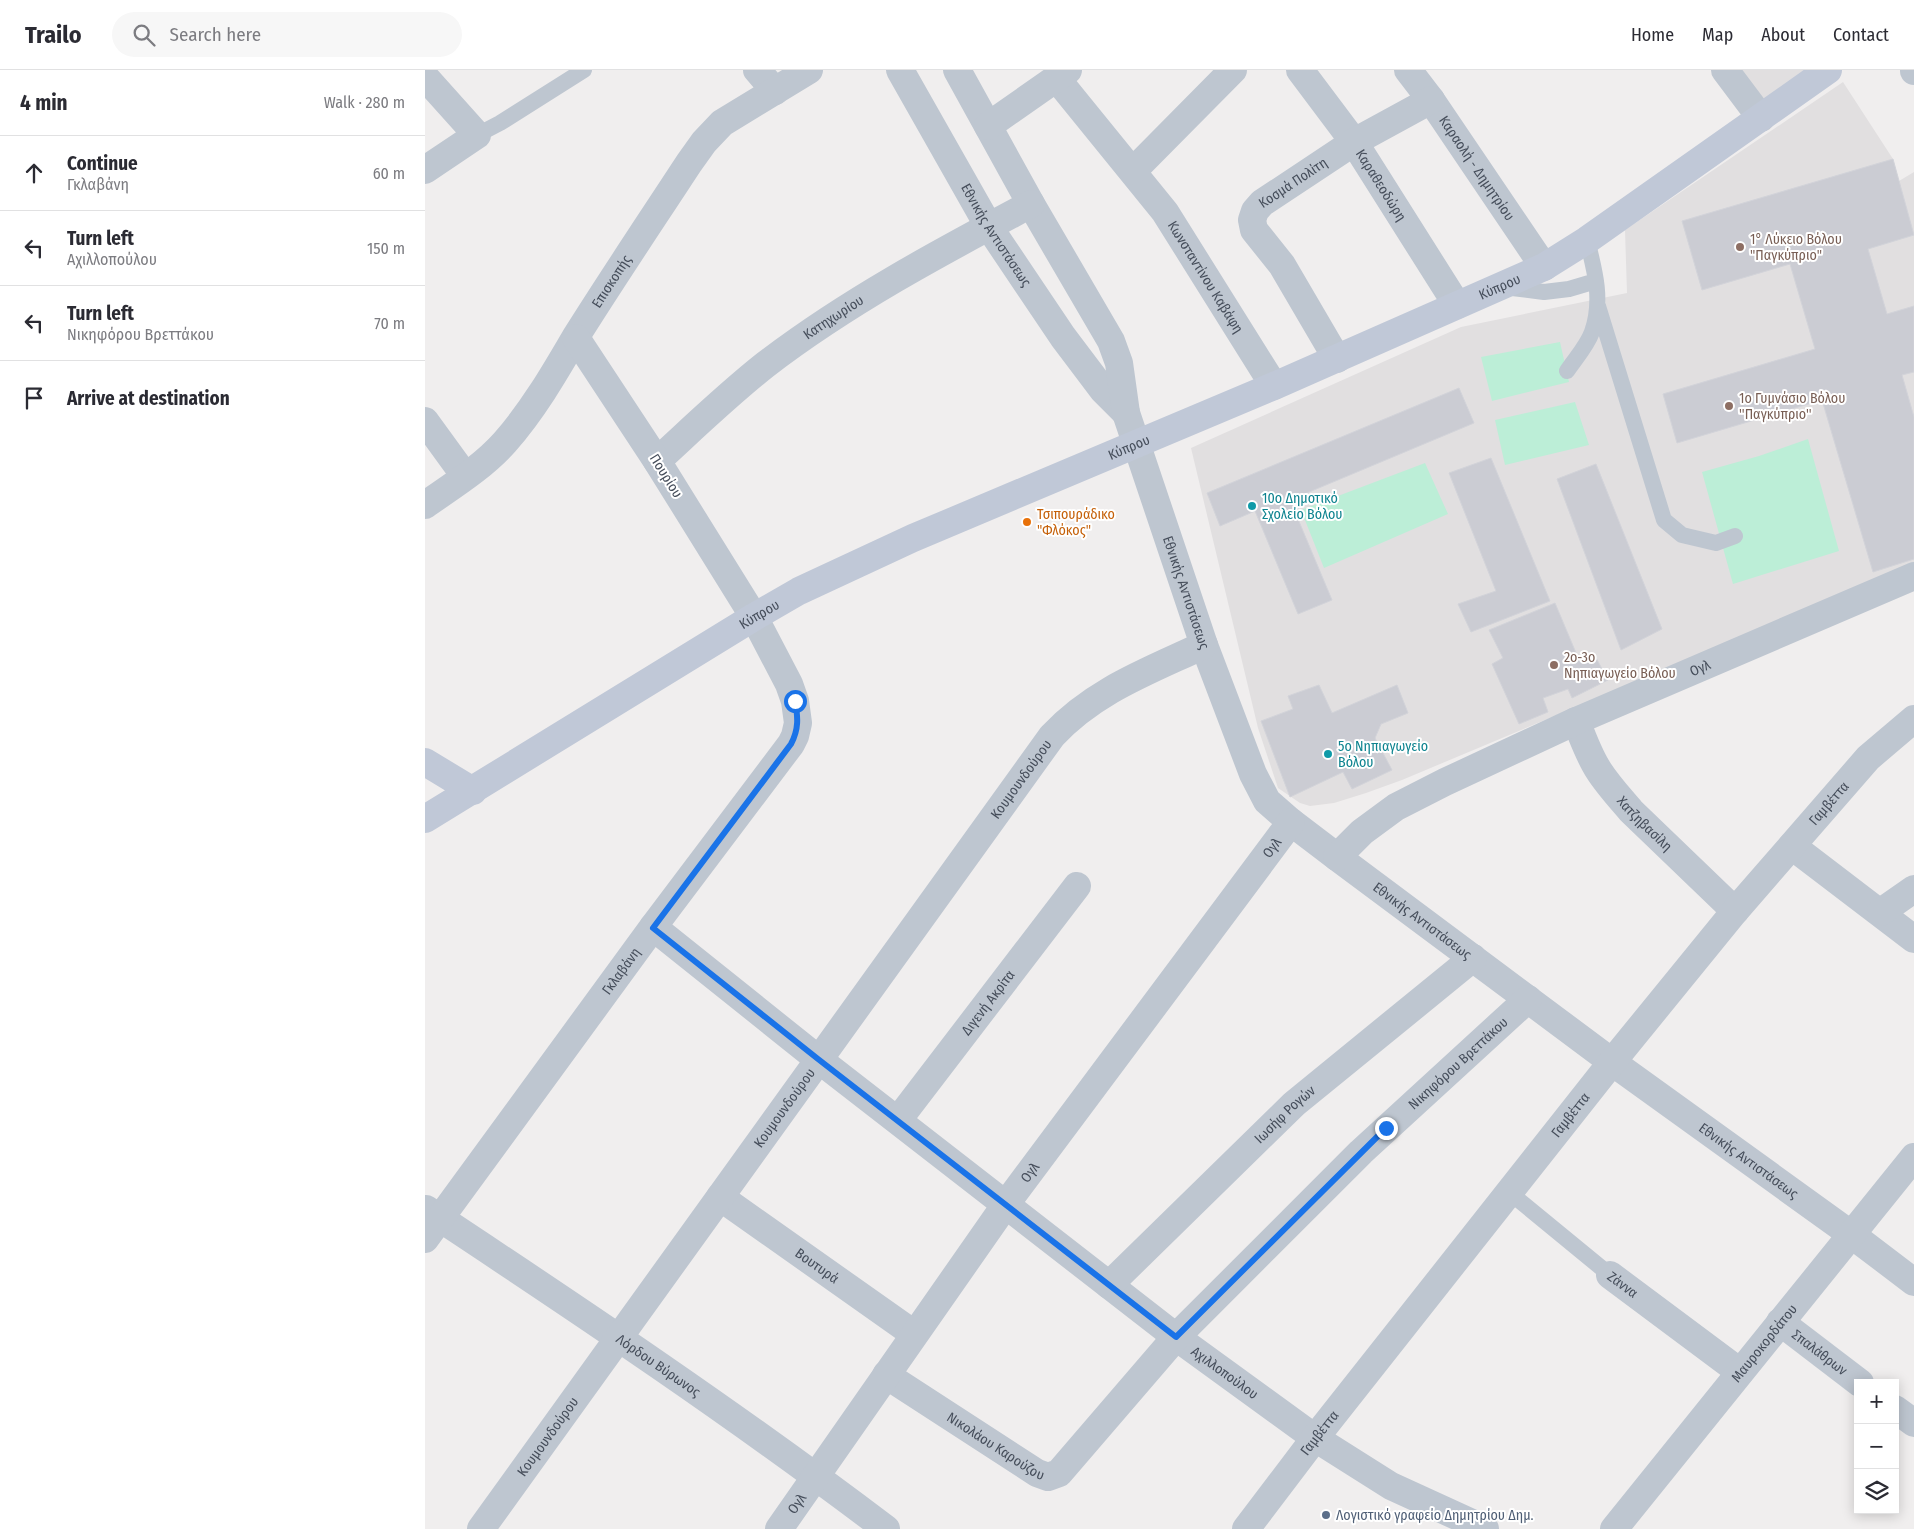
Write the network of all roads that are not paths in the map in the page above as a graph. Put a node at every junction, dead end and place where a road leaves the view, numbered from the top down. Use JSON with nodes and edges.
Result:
{"nodes":[{"id":1,"x":584,"y":70,"type":"edge"},
{"id":2,"x":757,"y":70,"type":"edge"},
{"id":3,"x":809,"y":70,"type":"edge"},
{"id":4,"x":900,"y":70,"type":"edge"},
{"id":5,"x":957,"y":70,"type":"edge"},
{"id":6,"x":1233,"y":70,"type":"edge"},
{"id":7,"x":1300,"y":70,"type":"edge"},
{"id":8,"x":1408,"y":70,"type":"edge"},
{"id":9,"x":1725,"y":70,"type":"edge"},
{"id":10,"x":1828,"y":70,"type":"edge"},
{"id":11,"x":1063,"y":74,"type":"edge"},
{"id":12,"x":425,"y":77,"type":"edge"},
{"id":13,"x":775,"y":91,"type":"junction"},
{"id":14,"x":1431,"y":100,"type":"junction"},
{"id":15,"x":1761,"y":118,"type":"junction"},
{"id":16,"x":988,"y":126,"type":"junction"},
{"id":17,"x":477,"y":135,"type":"junction"},
{"id":18,"x":1354,"y":142,"type":"junction"},
{"id":19,"x":425,"y":170,"type":"edge"},
{"id":20,"x":1133,"y":171,"type":"junction"},
{"id":21,"x":1031,"y":204,"type":"junction"},
{"id":22,"x":989,"y":227,"type":"junction"},
{"id":23,"x":1587,"y":240,"type":"junction"},
{"id":24,"x":1544,"y":267,"type":"junction"},
{"id":25,"x":1596,"y":281,"type":"junction"},
{"id":26,"x":1502,"y":286,"type":"junction"},
{"id":27,"x":1457,"y":305,"type":"junction"},
{"id":28,"x":1598,"y":306,"type":"junction"},
{"id":29,"x":576,"y":338,"type":"junction"},
{"id":30,"x":1337,"y":359,"type":"junction"},
{"id":31,"x":1567,"y":372,"type":"dead end"},
{"id":32,"x":1274,"y":386,"type":"junction"},
{"id":33,"x":1127,"y":413,"type":"junction"},
{"id":34,"x":425,"y":421,"type":"edge"},
{"id":35,"x":1138,"y":444,"type":"junction"},
{"id":36,"x":657,"y":461,"type":"junction"},
{"id":37,"x":465,"y":476,"type":"junction"},
{"id":38,"x":425,"y":505,"type":"edge"},
{"id":39,"x":1735,"y":536,"type":"dead end"},
{"id":40,"x":1914,"y":576,"type":"edge"},
{"id":41,"x":754,"y":617,"type":"junction"},
{"id":42,"x":1204,"y":645,"type":"junction"},
{"id":43,"x":1914,"y":719,"type":"edge"},
{"id":44,"x":1576,"y":721,"type":"junction"},
{"id":45,"x":425,"y":762,"type":"edge"},
{"id":46,"x":473,"y":791,"type":"junction"},
{"id":47,"x":425,"y":819,"type":"edge"},
{"id":48,"x":1291,"y":822,"type":"junction"},
{"id":49,"x":1793,"y":846,"type":"junction"},
{"id":50,"x":1337,"y":858,"type":"junction"},
{"id":51,"x":1077,"y":886,"type":"dead end"},
{"id":52,"x":1914,"y":889,"type":"edge"},
{"id":53,"x":1735,"y":911,"type":"junction"},
{"id":54,"x":1881,"y":912,"type":"junction"},
{"id":55,"x":653,"y":928,"type":"junction"},
{"id":56,"x":1914,"y":939,"type":"edge"},
{"id":57,"x":1473,"y":958,"type":"junction"},
{"id":58,"x":1528,"y":999,"type":"junction"},
{"id":59,"x":818,"y":1059,"type":"junction"},
{"id":60,"x":1612,"y":1062,"type":"junction"},
{"id":61,"x":898,"y":1120,"type":"junction"},
{"id":62,"x":1914,"y":1157,"type":"edge"},
{"id":63,"x":1509,"y":1192,"type":"junction"},
{"id":64,"x":720,"y":1197,"type":"junction"},
{"id":65,"x":1006,"y":1204,"type":"junction"},
{"id":66,"x":430,"y":1222,"type":"edge"},
{"id":67,"x":1853,"y":1235,"type":"junction"},
{"id":68,"x":1610,"y":1275,"type":"joint"},
{"id":69,"x":1914,"y":1282,"type":"edge"},
{"id":70,"x":1109,"y":1285,"type":"junction"},
{"id":71,"x":1780,"y":1322,"type":"junction"},
{"id":72,"x":914,"y":1334,"type":"junction"},
{"id":73,"x":619,"y":1337,"type":"junction"},
{"id":74,"x":1176,"y":1337,"type":"junction"},
{"id":75,"x":1740,"y":1372,"type":"junction"},
{"id":76,"x":886,"y":1375,"type":"junction"},
{"id":77,"x":1855,"y":1379,"type":"edge"},
{"id":78,"x":1899,"y":1412,"type":"edge"},
{"id":79,"x":1914,"y":1423,"type":"edge"},
{"id":80,"x":1315,"y":1438,"type":"junction"},
{"id":81,"x":816,"y":1476,"type":"junction"},
{"id":82,"x":481,"y":1529,"type":"edge"},
{"id":83,"x":779,"y":1529,"type":"edge"},
{"id":84,"x":886,"y":1529,"type":"edge"},
{"id":85,"x":1247,"y":1529,"type":"edge"},
{"id":86,"x":1485,"y":1529,"type":"edge"},
{"id":87,"x":1613,"y":1529,"type":"edge"}],
"edges":[{"from":1,"to":17,"type":"lane"},
{"from":2,"to":13,"type":"street"},
{"from":3,"to":13,"type":"street","name":"Επισκοπής"},
{"from":4,"to":22,"type":"street","name":"Εθνικής Αντιστάσεως"},
{"from":5,"to":16,"type":"street","name":"Εθνικής Αντιστάσεως"},
{"from":6,"to":20,"type":"street"},
{"from":7,"to":18,"type":"street","name":"Καραθεοδώρη"},
{"from":8,"to":14,"type":"street","name":"Καραολή - Δημητρίου"},
{"from":9,"to":15,"type":"street"},
{"from":10,"to":15,"type":"street","name":"Κύπρου"},
{"from":11,"to":16,"type":"street"},
{"from":11,"to":20,"type":"street","name":"Κωνσταντίνου Καβάφη"},
{"from":12,"to":17,"type":"street"},
{"from":13,"to":29,"type":"street","name":"Επισκοπής"},
{"from":14,"to":18,"type":"street","name":"Κοσμά Πολίτη"},
{"from":14,"to":24,"type":"street","name":"Καραολή - Δημητρίου"},
{"from":15,"to":23,"type":"street","name":"Κύπρου"},
{"from":16,"to":21,"type":"street","name":"Εθνικής Αντιστάσεως"},
{"from":17,"to":19,"type":"street"},
{"from":18,"to":27,"type":"street","name":"Καραθεοδώρη"},
{"from":18,"to":30,"type":"street","name":"Κοσμά Πολίτη"},
{"from":20,"to":32,"type":"street","name":"Κωνσταντίνου Καβάφη"},
{"from":21,"to":22,"type":"street","name":"Κατηχωρίου"},
{"from":21,"to":33,"type":"street","name":"Εθνικής Αντιστάσεως"},
{"from":22,"to":33,"type":"street","name":"Εθνικής Αντιστάσεως"},
{"from":22,"to":36,"type":"street","name":"Κατηχωρίου"},
{"from":23,"to":24,"type":"street","name":"Κύπρου"},
{"from":23,"to":25,"type":"lane"},
{"from":24,"to":26,"type":"street","name":"Κύπρου"},
{"from":25,"to":26,"type":"lane"},
{"from":25,"to":28,"type":"lane"},
{"from":26,"to":27,"type":"street","name":"Κύπρου"},
{"from":27,"to":30,"type":"street","name":"Κύπρου"},
{"from":28,"to":31,"type":"lane"},
{"from":28,"to":39,"type":"lane"},
{"from":29,"to":36,"type":"street","name":"Πουρίου"},
{"from":29,"to":37,"type":"street","name":"Επισκοπής"},
{"from":30,"to":32,"type":"street","name":"Κύπρου"},
{"from":32,"to":35,"type":"street","name":"Κύπρου"},
{"from":33,"to":35,"type":"street","name":"Εθνικής Αντιστάσεως"},
{"from":34,"to":37,"type":"street"},
{"from":35,"to":41,"type":"street","name":"Κύπρου"},
{"from":35,"to":42,"type":"street","name":"Εθνικής Αντιστάσεως"},
{"from":36,"to":41,"type":"street","name":"Πουρίου"},
{"from":37,"to":38,"type":"street","name":"Επισκοπής"},
{"from":40,"to":44,"type":"street","name":"Ογλ"},
{"from":41,"to":46,"type":"street","name":"Κύπρου"},
{"from":41,"to":55,"type":"street","name":"Γκλαβάνη"},
{"from":42,"to":48,"type":"street","name":"Εθνικής Αντιστάσεως"},
{"from":42,"to":59,"type":"street","name":"Κουμουνδούρου"},
{"from":43,"to":49,"type":"street","name":"Γαμβέττα"},
{"from":44,"to":50,"type":"street","name":"Ογλ"},
{"from":44,"to":53,"type":"street","name":"Χατζηβασίλη"},
{"from":45,"to":46,"type":"street"},
{"from":46,"to":47,"type":"street","name":"Κύπρου"},
{"from":48,"to":50,"type":"street","name":"Εθνικής Αντιστάσεως"},
{"from":48,"to":65,"type":"street","name":"Ογλ"},
{"from":49,"to":53,"type":"street","name":"Γαμβέττα"},
{"from":49,"to":54,"type":"street"},
{"from":50,"to":57,"type":"street","name":"Εθνικής Αντιστάσεως"},
{"from":51,"to":61,"type":"street","name":"Διγενή Ακρίτα"},
{"from":52,"to":54,"type":"street"},
{"from":53,"to":60,"type":"street","name":"Γαμβέττα"},
{"from":54,"to":56,"type":"street"},
{"from":55,"to":59,"type":"street","name":"Αχιλλοπούλου"},
{"from":55,"to":66,"type":"street","name":"Γκλαβάνη"},
{"from":57,"to":58,"type":"street","name":"Εθνικής Αντιστάσεως"},
{"from":57,"to":70,"type":"street","name":"Ιωσήφ Ρογών"},
{"from":58,"to":60,"type":"street","name":"Εθνικής Αντιστάσεως"},
{"from":58,"to":74,"type":"street","name":"Νικηφόρου Βρεττάκου"},
{"from":59,"to":61,"type":"street","name":"Αχιλλοπούλου"},
{"from":59,"to":64,"type":"street","name":"Κουμουνδούρου"},
{"from":60,"to":63,"type":"street","name":"Γαμβέττα"},
{"from":60,"to":67,"type":"street","name":"Εθνικής Αντιστάσεως"},
{"from":61,"to":65,"type":"street","name":"Αχιλλοπούλου"},
{"from":62,"to":67,"type":"street","name":"Μαυροκορδάτου"},
{"from":63,"to":68,"type":"lane","name":"Ζάννα"},
{"from":63,"to":80,"type":"street","name":"Γαμβέττα"},
{"from":64,"to":72,"type":"street","name":"Βουτυρά"},
{"from":64,"to":73,"type":"street","name":"Κουμουνδούρου"},
{"from":65,"to":70,"type":"street","name":"Αχιλλοπούλου"},
{"from":65,"to":72,"type":"street","name":"Ογλ"},
{"from":66,"to":73,"type":"street","name":"Λόρδου Βύρωνος"},
{"from":67,"to":69,"type":"street","name":"Εθνικής Αντιστάσεως"},
{"from":67,"to":71,"type":"street","name":"Μαυροκορδάτου"},
{"from":68,"to":75,"type":"street","name":"Ζάννα"},
{"from":70,"to":74,"type":"street","name":"Αχιλλοπούλου"},
{"from":71,"to":75,"type":"street","name":"Μαυροκορδάτου"},
{"from":71,"to":77,"type":"street","name":"Σπαλάθρων"},
{"from":72,"to":76,"type":"street","name":"Ογλ"},
{"from":73,"to":81,"type":"street","name":"Λόρδου Βύρωνος"},
{"from":73,"to":82,"type":"street","name":"Κουμουνδούρου"},
{"from":74,"to":76,"type":"street","name":"Νικολάου Καρούζου"},
{"from":74,"to":80,"type":"street","name":"Αχιλλοπούλου"},
{"from":75,"to":87,"type":"street","name":"Μαυροκορδάτου"},
{"from":76,"to":81,"type":"street","name":"Ογλ"},
{"from":78,"to":79,"type":"street"},
{"from":80,"to":85,"type":"street","name":"Γαμβέττα"},
{"from":80,"to":86,"type":"street","name":"Αχιλλοπούλου"},
{"from":81,"to":83,"type":"street","name":"Ογλ"},
{"from":81,"to":84,"type":"street","name":"Λόρδου Βύρωνος"}]}
